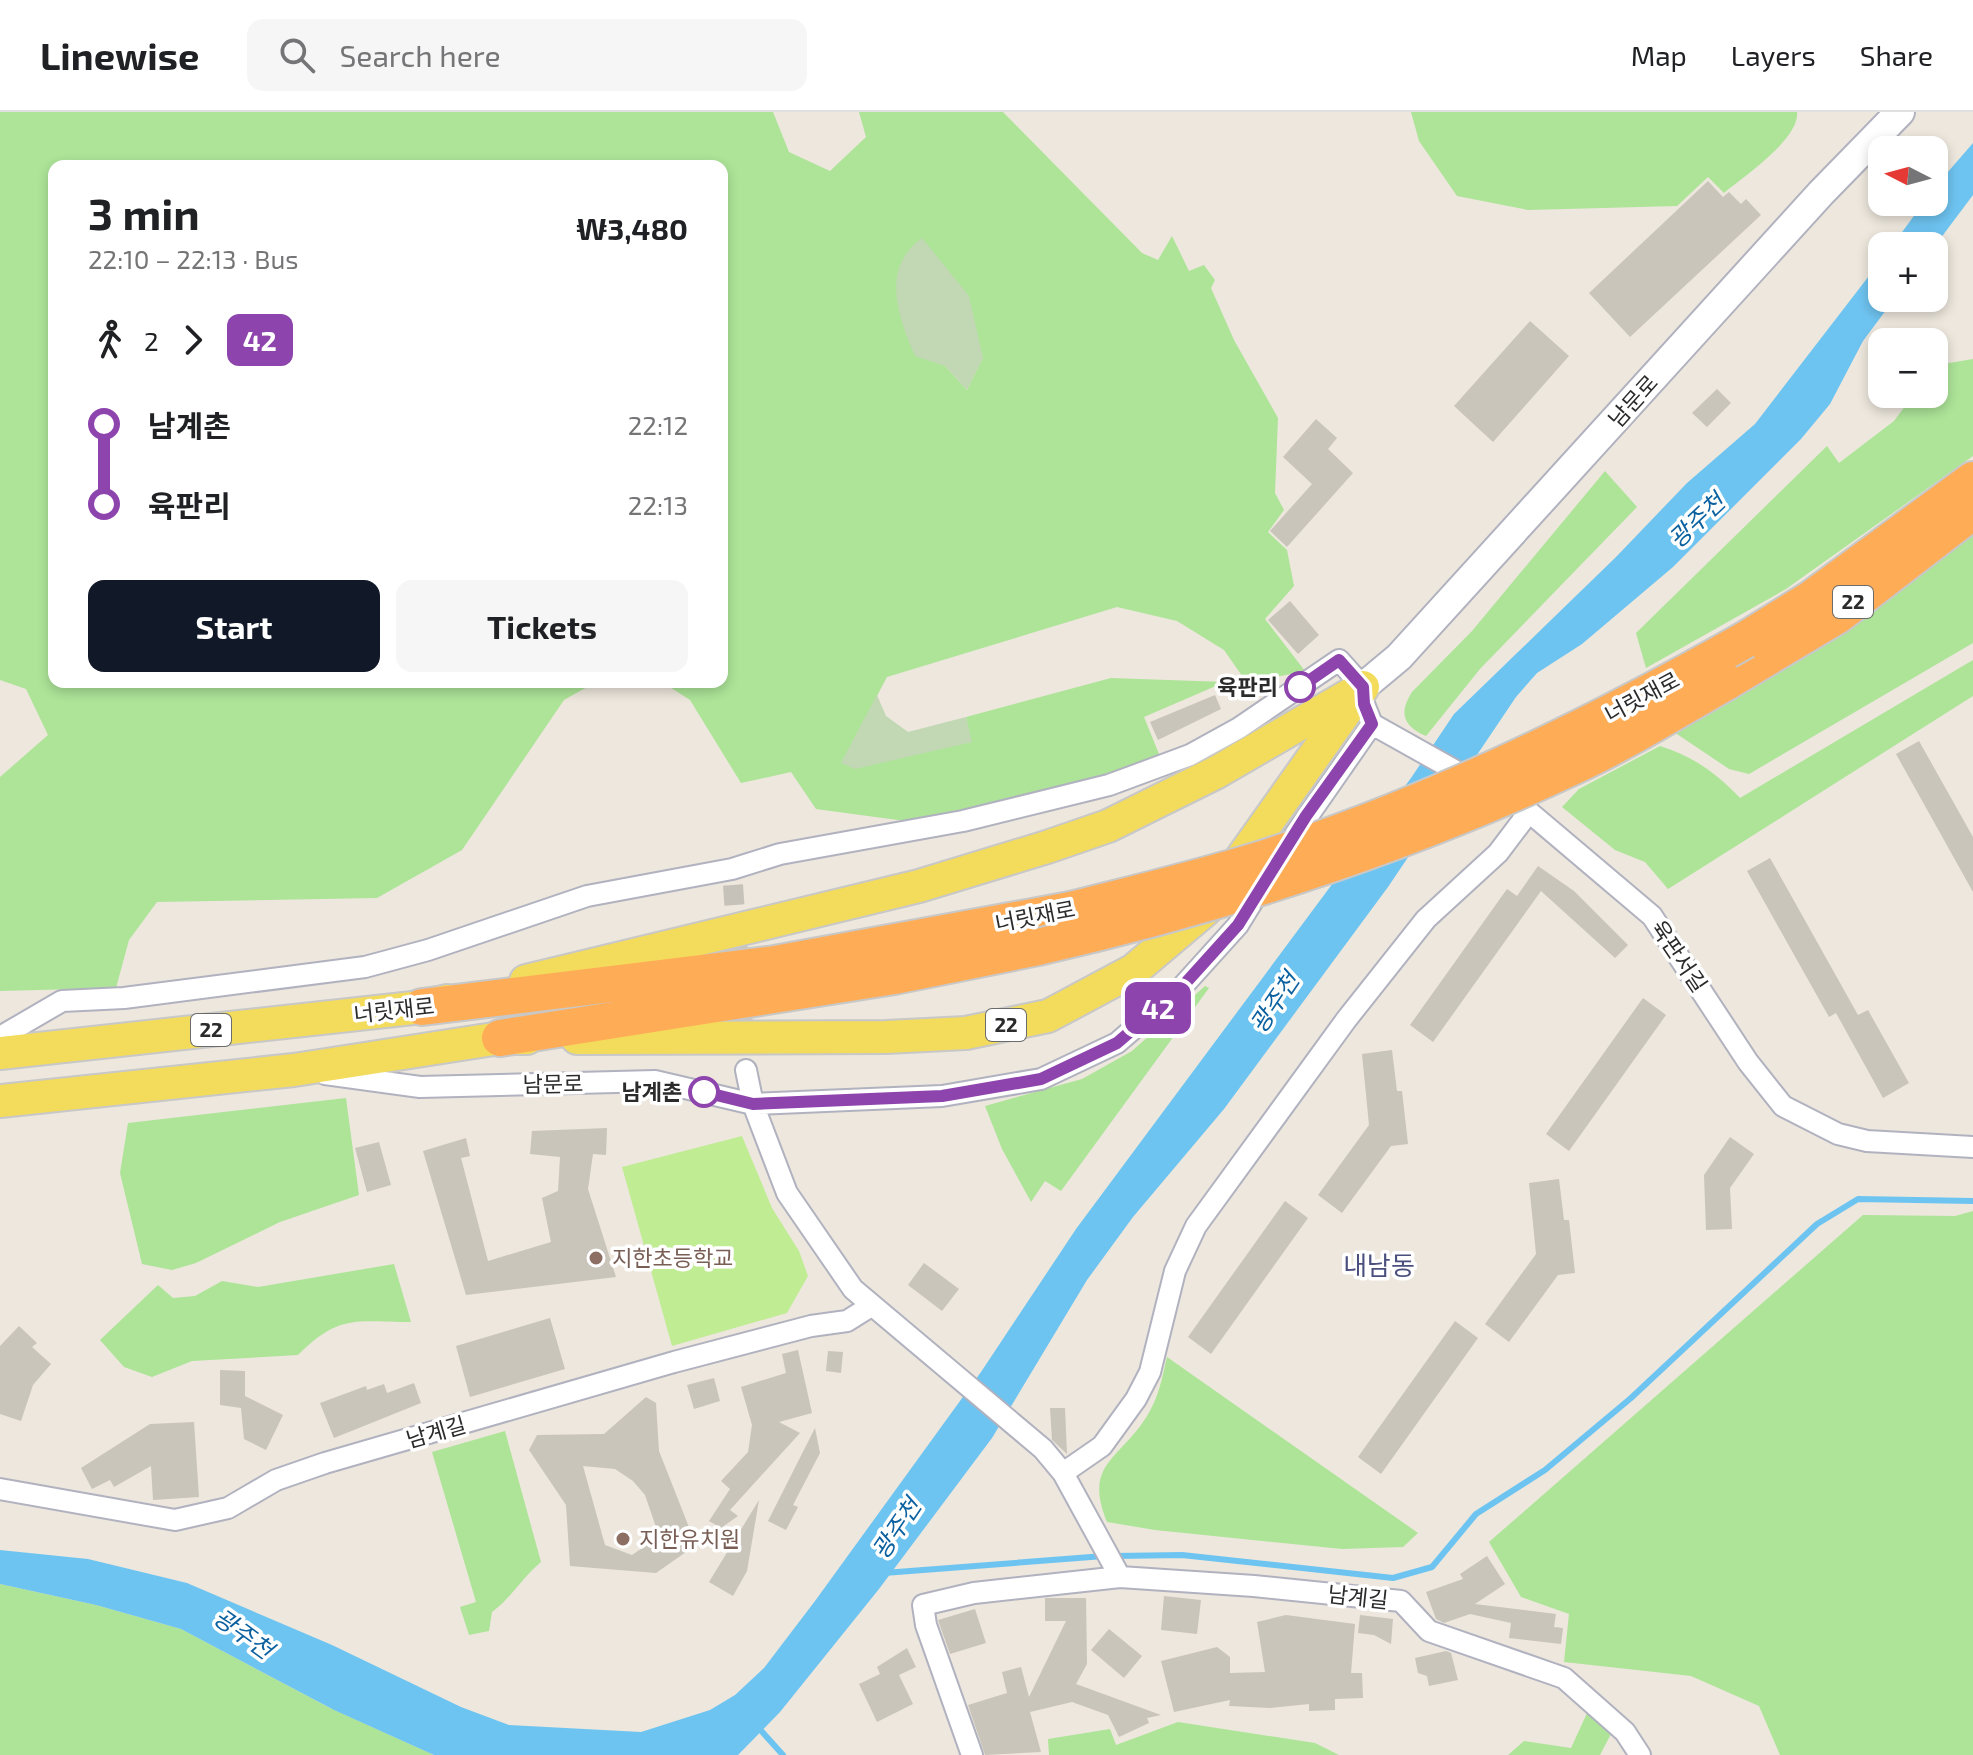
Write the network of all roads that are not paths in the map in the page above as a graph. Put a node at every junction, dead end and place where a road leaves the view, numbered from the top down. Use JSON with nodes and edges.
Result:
{"nodes":[{"id":1,"x":1900,"y":112,"type":"edge"},
{"id":2,"x":1973,"y":480,"type":"edge"},
{"id":3,"x":1973,"y":511,"type":"edge"},
{"id":4,"x":1363,"y":687,"type":"junction"},
{"id":5,"x":1372,"y":724,"type":"junction"},
{"id":6,"x":1529,"y":812,"type":"junction"},
{"id":7,"x":422,"y":1007,"type":"junction"},
{"id":8,"x":0,"y":1037,"type":"edge"},
{"id":9,"x":500,"y":1038,"type":"junction"},
{"id":10,"x":0,"y":1053,"type":"edge"},
{"id":11,"x":294,"y":1070,"type":"junction"},
{"id":12,"x":746,"y":1070,"type":"tunnel mouth"},
{"id":13,"x":0,"y":1101,"type":"edge"},
{"id":14,"x":753,"y":1104,"type":"junction"},
{"id":15,"x":1973,"y":1147,"type":"edge"},
{"id":16,"x":871,"y":1306,"type":"junction"},
{"id":17,"x":1063,"y":1473,"type":"junction"},
{"id":18,"x":0,"y":1489,"type":"edge"},
{"id":19,"x":1117,"y":1573,"type":"junction"},
{"id":20,"x":972,"y":1755,"type":"edge"},
{"id":21,"x":1640,"y":1755,"type":"edge"}],
"edges":[{"from":1,"to":4,"type":"street","name":"남문로"},
{"from":2,"to":7,"type":"highway","name":"너릿재로","number":"22","bridge":true},
{"from":3,"to":9,"type":"highway","name":"너릿재로","number":"22","bridge":true},
{"from":4,"to":5,"type":"street"},
{"from":4,"to":7,"type":"main road","number":"22"},
{"from":4,"to":8,"type":"street"},
{"from":4,"to":9,"type":"main road","number":"22"},
{"from":5,"to":6,"type":"street","name":"육판서길"},
{"from":5,"to":14,"type":"street","name":"남문로"},
{"from":6,"to":15,"type":"street","name":"육판서길"},
{"from":6,"to":17,"type":"street"},
{"from":7,"to":10,"type":"main road","name":"너릿재로","number":"22"},
{"from":9,"to":11,"type":"main road","name":"너릿재로","number":"22"},
{"from":11,"to":13,"type":"main road","name":"남문로","number":"22"},
{"from":11,"to":14,"type":"street","name":"남문로"},
{"from":12,"to":14,"type":"street"},
{"from":14,"to":16,"type":"street"},
{"from":16,"to":17,"type":"street"},
{"from":16,"to":18,"type":"street","name":"남계길"},
{"from":17,"to":19,"type":"street"},
{"from":19,"to":20,"type":"street","name":"남계길"},
{"from":19,"to":21,"type":"street","name":"남계길"}]}
